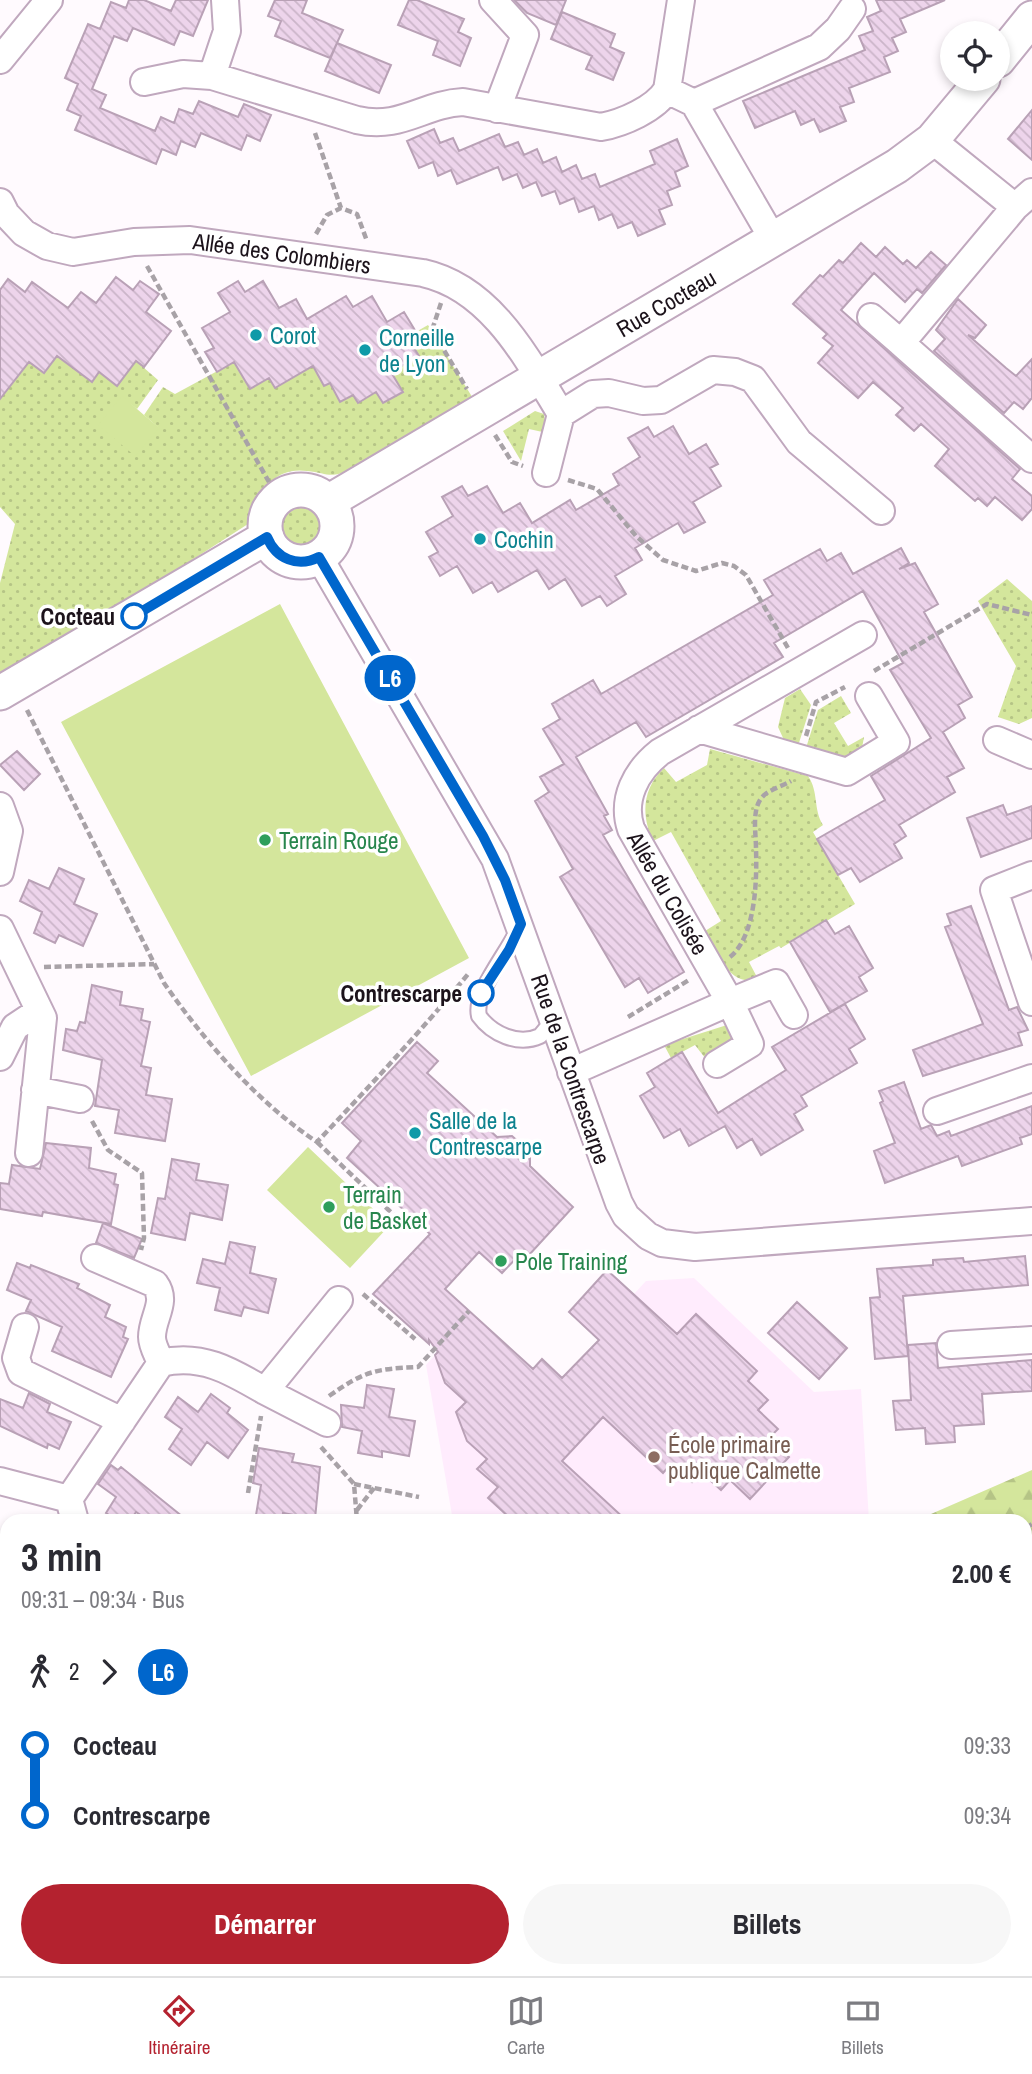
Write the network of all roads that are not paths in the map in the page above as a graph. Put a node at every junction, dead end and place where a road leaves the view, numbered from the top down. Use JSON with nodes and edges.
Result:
{"nodes":[{"id":1,"x":50,"y":0,"type":"edge"},
{"id":2,"x":225,"y":0,"type":"edge"},
{"id":3,"x":493,"y":0,"type":"edge"},
{"id":4,"x":681,"y":0,"type":"edge"},
{"id":5,"x":852,"y":9,"type":"dead end"},
{"id":6,"x":1032,"y":19,"type":"edge"},
{"id":7,"x":1010,"y":46,"type":"edge"},
{"id":8,"x":0,"y":60,"type":"edge"},
{"id":9,"x":212,"y":76,"type":"junction"},
{"id":10,"x":145,"y":82,"type":"dead end"},
{"id":11,"x":667,"y":90,"type":"junction"},
{"id":12,"x":973,"y":91,"type":"edge"},
{"id":13,"x":694,"y":103,"type":"junction"},
{"id":14,"x":497,"y":109,"type":"junction"},
{"id":15,"x":932,"y":140,"type":"junction"},
{"id":16,"x":1024,"y":200,"type":"edge"},
{"id":17,"x":0,"y":202,"type":"edge"},
{"id":18,"x":773,"y":239,"type":"junction"},
{"id":19,"x":871,"y":317,"type":"dead end"},
{"id":20,"x":901,"y":343,"type":"junction"},
{"id":21,"x":539,"y":378,"type":"junction"},
{"id":22,"x":561,"y":414,"type":"junction"},
{"id":23,"x":1032,"y":459,"type":"edge"},
{"id":24,"x":546,"y":473,"type":"road end"},
{"id":25,"x":328,"y":502,"type":"junction"},
{"id":26,"x":881,"y":510,"type":"dead end"},
{"id":27,"x":267,"y":537,"type":"junction"},
{"id":28,"x":319,"y":557,"type":"junction"},
{"id":29,"x":863,"y":635,"type":"dead end"},
{"id":30,"x":863,"y":685,"type":"road end"},
{"id":31,"x":6,"y":689,"type":"edge"},
{"id":32,"x":699,"y":729,"type":"junction"},
{"id":33,"x":997,"y":740,"type":"dead end"},
{"id":34,"x":1032,"y":755,"type":"edge"},
{"id":35,"x":0,"y":806,"type":"edge"},
{"id":36,"x":0,"y":872,"type":"edge"},
{"id":37,"x":1032,"y":875,"type":"edge"},
{"id":38,"x":521,"y":924,"type":"junction"},
{"id":39,"x":0,"y":929,"type":"edge"},
{"id":40,"x":730,"y":1002,"type":"junction"},
{"id":41,"x":1032,"y":1002,"type":"edge"},
{"id":42,"x":39,"y":1011,"type":"junction"},
{"id":43,"x":794,"y":1015,"type":"dead end"},
{"id":44,"x":554,"y":1017,"type":"junction"},
{"id":45,"x":7,"y":1019,"type":"edge"},
{"id":46,"x":0,"y":1056,"type":"edge"},
{"id":47,"x":717,"y":1064,"type":"dead end"},
{"id":48,"x":571,"y":1072,"type":"junction"},
{"id":49,"x":1032,"y":1078,"type":"edge"},
{"id":50,"x":35,"y":1090,"type":"junction"},
{"id":51,"x":80,"y":1099,"type":"road end"},
{"id":52,"x":937,"y":1111,"type":"dead end"},
{"id":53,"x":29,"y":1153,"type":"dead end"},
{"id":54,"x":1032,"y":1221,"type":"edge"},
{"id":55,"x":95,"y":1258,"type":"dead end"},
{"id":56,"x":348,"y":1293,"type":"road end"},
{"id":57,"x":25,"y":1327,"type":"dead end"},
{"id":58,"x":1032,"y":1340,"type":"edge"},
{"id":59,"x":951,"y":1345,"type":"dead end"},
{"id":60,"x":161,"y":1363,"type":"junction"},
{"id":61,"x":265,"y":1391,"type":"junction"},
{"id":62,"x":316,"y":1418,"type":"road end"},
{"id":63,"x":122,"y":1421,"type":"junction"},
{"id":64,"x":0,"y":1481,"type":"edge"},
{"id":65,"x":72,"y":1510,"type":"edge"}],
"edges":[{"from":1,"to":8,"type":"street"},
{"from":2,"to":9,"type":"street"},
{"from":3,"to":14,"type":"street"},
{"from":4,"to":11,"type":"street"},
{"from":5,"to":13,"type":"street"},
{"from":6,"to":7,"type":"street"},
{"from":9,"to":10,"type":"street"},
{"from":9,"to":14,"type":"street"},
{"from":11,"to":13,"type":"street"},
{"from":11,"to":14,"type":"street"},
{"from":12,"to":15,"type":"street","name":"Rue Cocteau"},
{"from":13,"to":18,"type":"street"},
{"from":15,"to":16,"type":"street"},
{"from":15,"to":18,"type":"street","name":"Rue Cocteau"},
{"from":16,"to":20,"type":"street"},
{"from":17,"to":21,"type":"street","name":"Allée des Colombiers"},
{"from":18,"to":21,"type":"street","name":"Rue Cocteau"},
{"from":19,"to":20,"type":"street"},
{"from":20,"to":23,"type":"street"},
{"from":21,"to":22,"type":"street","name":"Allée des Colombiers"},
{"from":21,"to":25,"type":"street","name":"Rue Cocteau"},
{"from":22,"to":24,"type":"street"},
{"from":22,"to":26,"type":"street"},
{"from":25,"to":27,"type":"street"},
{"from":25,"to":28,"type":"street"},
{"from":27,"to":28,"type":"street"},
{"from":27,"to":31,"type":"street"},
{"from":28,"to":38,"type":"street","name":"Rue de la Contrescarpe"},
{"from":29,"to":32,"type":"street","name":"Allée du Colisée"},
{"from":30,"to":32,"type":"street"},
{"from":32,"to":40,"type":"street","name":"Allée du Colisée"},
{"from":33,"to":34,"type":"street"},
{"from":35,"to":36,"type":"street"},
{"from":37,"to":41,"type":"street"},
{"from":38,"to":44,"type":"street","name":"Rue de la Contrescarpe"},
{"from":38,"to":44,"type":"lane"},
{"from":39,"to":42,"type":"street"},
{"from":40,"to":43,"type":"street"},
{"from":40,"to":47,"type":"street","name":"Allée du Colisée"},
{"from":40,"to":48,"type":"street"},
{"from":42,"to":45,"type":"street"},
{"from":42,"to":50,"type":"street"},
{"from":44,"to":48,"type":"street","name":"Rue de la Contrescarpe"},
{"from":45,"to":46,"type":"street"},
{"from":48,"to":54,"type":"street","name":"Rue de la Contrescarpe"},
{"from":49,"to":52,"type":"street"},
{"from":50,"to":51,"type":"street"},
{"from":50,"to":53,"type":"street"},
{"from":55,"to":60,"type":"street"},
{"from":56,"to":61,"type":"street"},
{"from":57,"to":63,"type":"street"},
{"from":58,"to":59,"type":"street"},
{"from":60,"to":61,"type":"street"},
{"from":60,"to":63,"type":"street"},
{"from":61,"to":62,"type":"street"},
{"from":63,"to":65,"type":"street"},
{"from":64,"to":65,"type":"street"}]}
